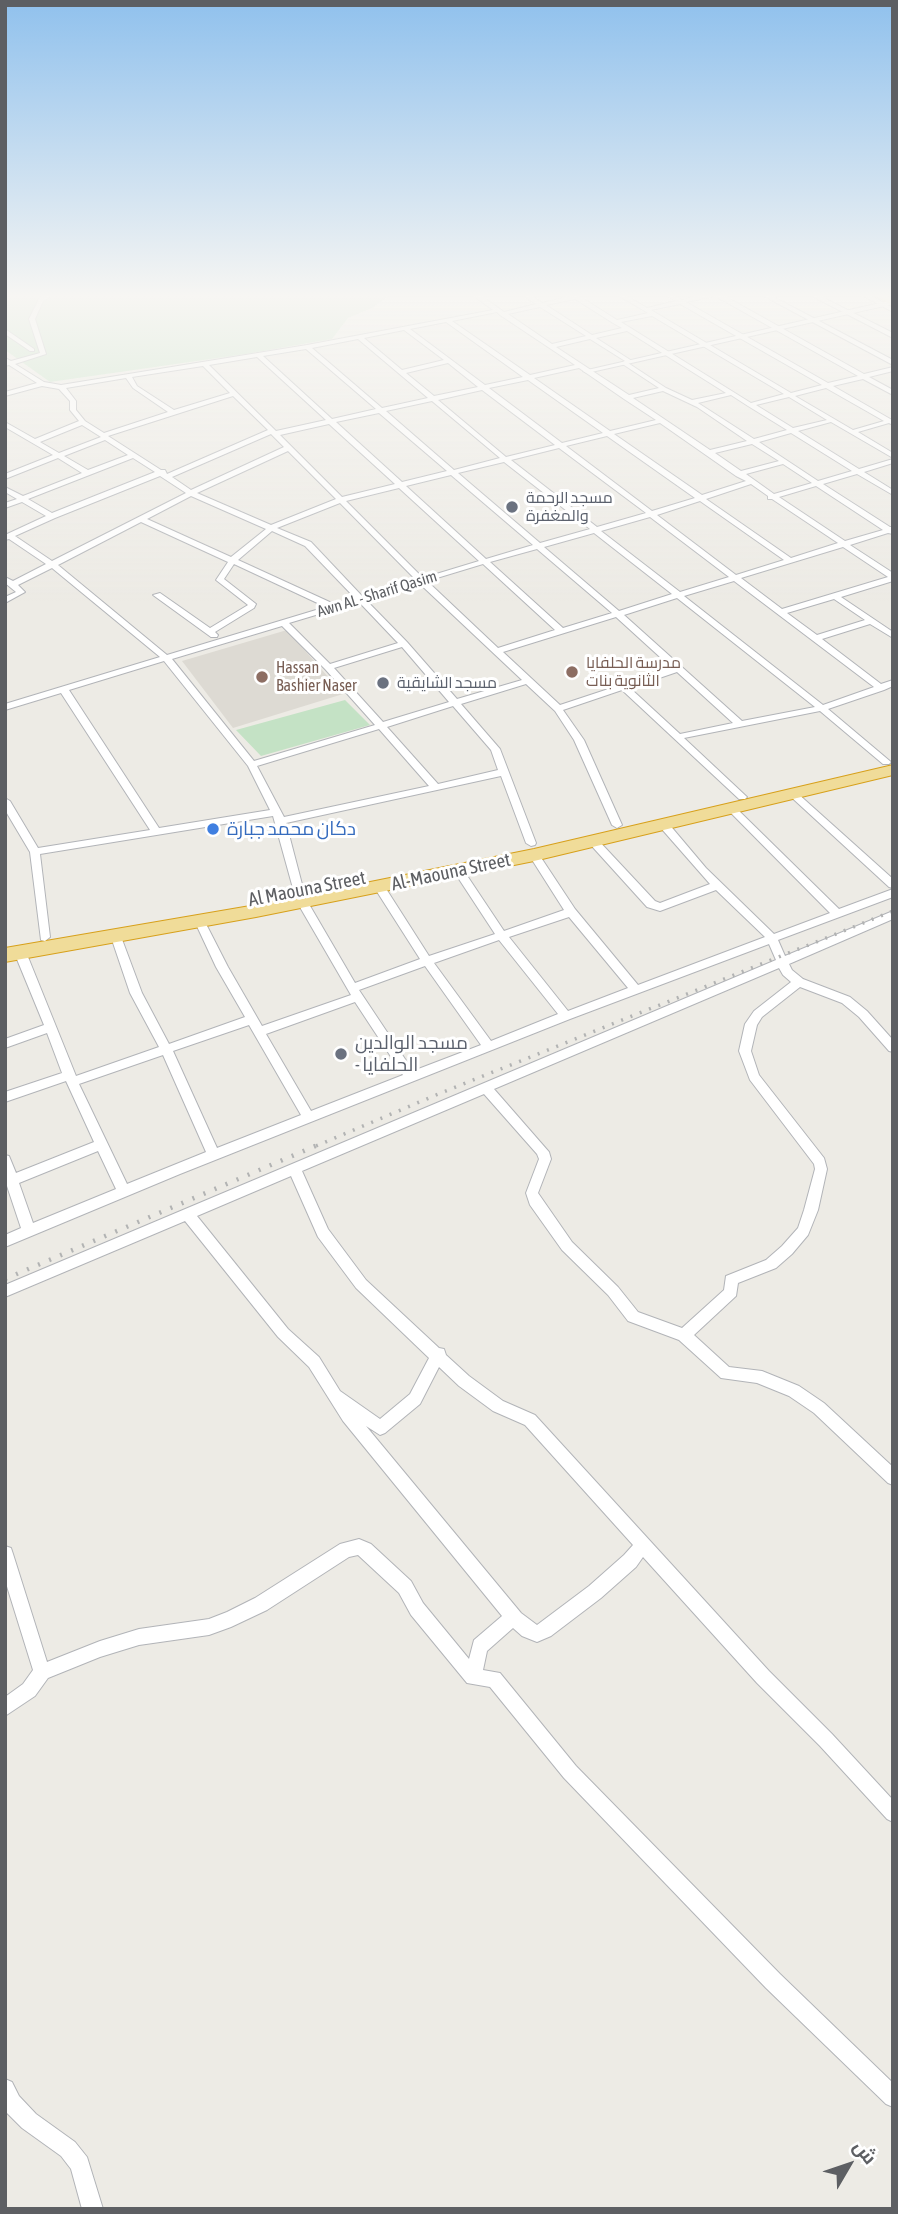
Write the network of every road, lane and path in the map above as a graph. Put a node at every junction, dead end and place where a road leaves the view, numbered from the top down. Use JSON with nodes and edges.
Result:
{"nodes":[{"id":1,"x":70,"y":397,"type":"edge"},
{"id":2,"x":151,"y":397,"type":"edge"},
{"id":3,"x":221,"y":397,"type":"edge"},
{"id":4,"x":239,"y":397,"type":"edge"},
{"id":5,"x":304,"y":397,"type":"edge"},
{"id":6,"x":366,"y":397,"type":"edge"},
{"id":7,"x":442,"y":397,"type":"edge"},
{"id":8,"x":496,"y":397,"type":"edge"},
{"id":9,"x":559,"y":397,"type":"edge"},
{"id":10,"x":682,"y":397,"type":"edge"},
{"id":11,"x":713,"y":397,"type":"edge"},
{"id":12,"x":739,"y":397,"type":"edge"},
{"id":13,"x":778,"y":397,"type":"edge"},
{"id":14,"x":795,"y":397,"type":"edge"},
{"id":15,"x":848,"y":397,"type":"edge"},
{"id":16,"x":626,"y":398,"type":"edge"},
{"id":17,"x":434,"y":399,"type":"junction"},
{"id":18,"x":692,"y":402,"type":"junction"},
{"id":19,"x":750,"y":405,"type":"junction"},
{"id":20,"x":381,"y":410,"type":"junction"},
{"id":21,"x":173,"y":412,"type":"junction"},
{"id":22,"x":893,"y":413,"type":"edge"},
{"id":23,"x":880,"y":416,"type":"junction"},
{"id":24,"x":833,"y":420,"type":"junction"},
{"id":25,"x":659,"y":421,"type":"junction"},
{"id":26,"x":83,"y":422,"type":"junction"},
{"id":27,"x":331,"y":422,"type":"junction"},
{"id":28,"x":891,"y":422,"type":"edge"},
{"id":29,"x":5,"y":424,"type":"edge"},
{"id":30,"x":793,"y":431,"type":"junction"},
{"id":31,"x":19,"y":432,"type":"junction"},
{"id":32,"x":852,"y":432,"type":"junction"},
{"id":33,"x":273,"y":433,"type":"junction"},
{"id":34,"x":609,"y":433,"type":"junction"},
{"id":35,"x":104,"y":436,"type":"junction"},
{"id":36,"x":5,"y":438,"type":"edge"},
{"id":37,"x":35,"y":441,"type":"junction"},
{"id":38,"x":752,"y":442,"type":"junction"},
{"id":39,"x":559,"y":445,"type":"junction"},
{"id":40,"x":289,"y":449,"type":"junction"},
{"id":41,"x":708,"y":453,"type":"junction"},
{"id":42,"x":58,"y":455,"type":"junction"},
{"id":43,"x":133,"y":455,"type":"junction"},
{"id":44,"x":505,"y":458,"type":"junction"},
{"id":45,"x":893,"y":458,"type":"edge"},
{"id":46,"x":784,"y":462,"type":"junction"},
{"id":47,"x":452,"y":472,"type":"junction"},
{"id":48,"x":859,"y":472,"type":"junction"},
{"id":49,"x":88,"y":473,"type":"junction"},
{"id":50,"x":165,"y":474,"type":"junction"},
{"id":51,"x":739,"y":474,"type":"junction"},
{"id":52,"x":5,"y":477,"type":"edge"},
{"id":53,"x":750,"y":482,"type":"junction"},
{"id":54,"x":816,"y":484,"type":"junction"},
{"id":55,"x":400,"y":485,"type":"junction"},
{"id":56,"x":5,"y":489,"type":"edge"},
{"id":57,"x":191,"y":493,"type":"junction"},
{"id":58,"x":893,"y":493,"type":"edge"},
{"id":59,"x":771,"y":497,"type":"junction"},
{"id":60,"x":699,"y":498,"type":"junction"},
{"id":61,"x":23,"y":499,"type":"junction"},
{"id":62,"x":340,"y":500,"type":"junction"},
{"id":63,"x":5,"y":506,"type":"edge"},
{"id":64,"x":652,"y":514,"type":"junction"},
{"id":65,"x":52,"y":516,"type":"junction"},
{"id":66,"x":142,"y":519,"type":"junction"},
{"id":67,"x":273,"y":527,"type":"junction"},
{"id":68,"x":597,"y":530,"type":"junction"},
{"id":69,"x":891,"y":530,"type":"edge"},
{"id":70,"x":8,"y":537,"type":"edge"},
{"id":71,"x":844,"y":546,"type":"junction"},
{"id":72,"x":540,"y":547,"type":"junction"},
{"id":73,"x":233,"y":560,"type":"junction"},
{"id":74,"x":790,"y":561,"type":"junction"},
{"id":75,"x":482,"y":562,"type":"junction"},
{"id":76,"x":53,"y":565,"type":"junction"},
{"id":77,"x":737,"y":577,"type":"junction"},
{"id":78,"x":893,"y":578,"type":"edge"},
{"id":79,"x":5,"y":579,"type":"edge"},
{"id":80,"x":422,"y":581,"type":"junction"},
{"id":81,"x":14,"y":584,"type":"junction"},
{"id":82,"x":158,"y":595,"type":"dead end"},
{"id":83,"x":679,"y":595,"type":"junction"},
{"id":84,"x":835,"y":596,"type":"junction"},
{"id":85,"x":360,"y":599,"type":"junction"},
{"id":86,"x":5,"y":601,"type":"edge"},
{"id":87,"x":333,"y":607,"type":"junction"},
{"id":88,"x":782,"y":612,"type":"junction"},
{"id":89,"x":620,"y":615,"type":"junction"},
{"id":90,"x":871,"y":621,"type":"junction"},
{"id":91,"x":284,"y":623,"type":"junction"},
{"id":92,"x":211,"y":631,"type":"junction"},
{"id":93,"x":562,"y":632,"type":"junction"},
{"id":94,"x":893,"y":636,"type":"edge"},
{"id":95,"x":817,"y":638,"type":"junction"},
{"id":96,"x":220,"y":643,"type":"junction"},
{"id":97,"x":404,"y":643,"type":"junction"},
{"id":98,"x":497,"y":651,"type":"junction"},
{"id":99,"x":167,"y":659,"type":"junction"},
{"id":100,"x":328,"y":667,"type":"junction"},
{"id":101,"x":680,"y":668,"type":"junction"},
{"id":102,"x":527,"y":681,"type":"junction"},
{"id":103,"x":893,"y":683,"type":"edge"},
{"id":104,"x":624,"y":687,"type":"junction"},
{"id":105,"x":881,"y":688,"type":"junction"},
{"id":106,"x":64,"y":690,"type":"junction"},
{"id":107,"x":455,"y":702,"type":"junction"},
{"id":108,"x":5,"y":707,"type":"edge"},
{"id":109,"x":822,"y":708,"type":"junction"},
{"id":110,"x":558,"y":709,"type":"junction"},
{"id":111,"x":740,"y":724,"type":"junction"},
{"id":112,"x":381,"y":725,"type":"junction"},
{"id":113,"x":677,"y":737,"type":"junction"},
{"id":114,"x":890,"y":764,"type":"edge"},
{"id":115,"x":252,"y":765,"type":"junction"},
{"id":116,"x":505,"y":772,"type":"junction"},
{"id":117,"x":437,"y":788,"type":"junction"},
{"id":118,"x":793,"y":794,"type":"junction"},
{"id":119,"x":5,"y":801,"type":"edge"},
{"id":120,"x":737,"y":803,"type":"junction"},
{"id":121,"x":8,"y":813,"type":"edge"},
{"id":122,"x":279,"y":816,"type":"junction"},
{"id":123,"x":617,"y":825,"type":"junction"},
{"id":124,"x":664,"y":825,"type":"junction"},
{"id":125,"x":156,"y":831,"type":"junction"},
{"id":126,"x":593,"y":841,"type":"junction"},
{"id":127,"x":532,"y":849,"type":"junction"},
{"id":128,"x":34,"y":852,"type":"junction"},
{"id":129,"x":458,"y":870,"type":"junction"},
{"id":130,"x":718,"y":885,"type":"junction"},
{"id":131,"x":893,"y":885,"type":"edge"},
{"id":132,"x":379,"y":887,"type":"junction"},
{"id":133,"x":893,"y":893,"type":"edge"},
{"id":134,"x":301,"y":897,"type":"junction"},
{"id":135,"x":571,"y":912,"type":"junction"},
{"id":136,"x":837,"y":913,"type":"junction"},
{"id":137,"x":893,"y":915,"type":"edge"},
{"id":138,"x":200,"y":922,"type":"junction"},
{"id":139,"x":116,"y":934,"type":"junction"},
{"id":140,"x":501,"y":935,"type":"junction"},
{"id":141,"x":45,"y":937,"type":"junction"},
{"id":142,"x":772,"y":937,"type":"junction"},
{"id":143,"x":10,"y":950,"type":"edge"},
{"id":144,"x":426,"y":961,"type":"junction"},
{"id":145,"x":783,"y":961,"type":"junction"},
{"id":146,"x":799,"y":982,"type":"junction"},
{"id":147,"x":636,"y":990,"type":"junction"},
{"id":148,"x":355,"y":993,"type":"junction"},
{"id":149,"x":566,"y":1016,"type":"junction"},
{"id":150,"x":253,"y":1019,"type":"junction"},
{"id":151,"x":49,"y":1028,"type":"junction"},
{"id":152,"x":261,"y":1031,"type":"junction"},
{"id":153,"x":5,"y":1044,"type":"edge"},
{"id":154,"x":489,"y":1047,"type":"junction"},
{"id":155,"x":893,"y":1048,"type":"edge"},
{"id":156,"x":167,"y":1051,"type":"junction"},
{"id":157,"x":410,"y":1077,"type":"junction"},
{"id":158,"x":70,"y":1079,"type":"junction"},
{"id":159,"x":485,"y":1087,"type":"junction"},
{"id":160,"x":5,"y":1097,"type":"edge"},
{"id":161,"x":309,"y":1118,"type":"junction"},
{"id":162,"x":101,"y":1145,"type":"junction"},
{"id":163,"x":214,"y":1154,"type":"junction"},
{"id":164,"x":5,"y":1160,"type":"edge"},
{"id":165,"x":294,"y":1168,"type":"junction"},
{"id":166,"x":12,"y":1180,"type":"junction"},
{"id":167,"x":124,"y":1192,"type":"junction"},
{"id":168,"x":188,"y":1214,"type":"junction"},
{"id":169,"x":29,"y":1231,"type":"junction"},
{"id":170,"x":5,"y":1241,"type":"edge"},
{"id":171,"x":5,"y":1291,"type":"edge"},
{"id":172,"x":684,"y":1335,"type":"junction"},
{"id":173,"x":439,"y":1354,"type":"junction"},
{"id":174,"x":331,"y":1390,"type":"junction"},
{"id":175,"x":893,"y":1478,"type":"edge"},
{"id":176,"x":643,"y":1544,"type":"junction"},
{"id":177,"x":5,"y":1554,"type":"edge"},
{"id":178,"x":513,"y":1617,"type":"junction"},
{"id":179,"x":42,"y":1672,"type":"junction"},
{"id":180,"x":473,"y":1677,"type":"junction"},
{"id":181,"x":5,"y":1708,"type":"edge"},
{"id":182,"x":893,"y":1813,"type":"edge"},
{"id":183,"x":5,"y":2090,"type":"edge"},
{"id":184,"x":893,"y":2097,"type":"edge"},
{"id":185,"x":93,"y":2209,"type":"edge"}],
"edges":[{"from":1,"to":26,"type":"street"},
{"from":2,"to":21,"type":"street"},
{"from":3,"to":21,"type":"street"},
{"from":4,"to":33,"type":"street"},
{"from":5,"to":27,"type":"street"},
{"from":6,"to":20,"type":"street"},
{"from":7,"to":17,"type":"street"},
{"from":8,"to":39,"type":"street"},
{"from":9,"to":34,"type":"street"},
{"from":10,"to":18,"type":"street"},
{"from":11,"to":18,"type":"street"},
{"from":12,"to":19,"type":"street"},
{"from":13,"to":19,"type":"street"},
{"from":14,"to":24,"type":"street"},
{"from":15,"to":23,"type":"street"},
{"from":16,"to":25,"type":"street"},
{"from":17,"to":20,"type":"street"},
{"from":17,"to":44,"type":"street"},
{"from":18,"to":38,"type":"street"},
{"from":19,"to":30,"type":"street"},
{"from":20,"to":27,"type":"street"},
{"from":20,"to":47,"type":"street"},
{"from":21,"to":35,"type":"street"},
{"from":22,"to":23,"type":"street"},
{"from":23,"to":28,"type":"street"},
{"from":24,"to":30,"type":"street"},
{"from":24,"to":32,"type":"street"},
{"from":25,"to":34,"type":"street"},
{"from":25,"to":41,"type":"street"},
{"from":26,"to":35,"type":"street"},
{"from":26,"to":37,"type":"street"},
{"from":27,"to":33,"type":"street"},
{"from":27,"to":55,"type":"street"},
{"from":28,"to":32,"type":"street"},
{"from":29,"to":31,"type":"street"},
{"from":30,"to":38,"type":"street"},
{"from":30,"to":48,"type":"street"},
{"from":31,"to":36,"type":"street"},
{"from":31,"to":37,"type":"street"},
{"from":32,"to":45,"type":"street"},
{"from":33,"to":40,"type":"street"},
{"from":33,"to":50,"type":"street"},
{"from":34,"to":39,"type":"street"},
{"from":34,"to":60,"type":"street"},
{"from":35,"to":42,"type":"street"},
{"from":35,"to":43,"type":"street"},
{"from":37,"to":42,"type":"street"},
{"from":38,"to":41,"type":"street"},
{"from":38,"to":46,"type":"street"},
{"from":39,"to":44,"type":"street"},
{"from":39,"to":64,"type":"street"},
{"from":40,"to":57,"type":"street"},
{"from":40,"to":62,"type":"street"},
{"from":41,"to":51,"type":"street"},
{"from":42,"to":49,"type":"street"},
{"from":42,"to":52,"type":"street"},
{"from":43,"to":49,"type":"street"},
{"from":43,"to":50,"type":"street"},
{"from":44,"to":47,"type":"street"},
{"from":44,"to":68,"type":"street"},
{"from":45,"to":48,"type":"street"},
{"from":46,"to":51,"type":"street"},
{"from":46,"to":54,"type":"street"},
{"from":47,"to":55,"type":"street"},
{"from":47,"to":72,"type":"street"},
{"from":48,"to":54,"type":"street"},
{"from":48,"to":58,"type":"street"},
{"from":49,"to":61,"type":"street"},
{"from":50,"to":57,"type":"street"},
{"from":50,"to":65,"type":"street"},
{"from":51,"to":53,"type":"street"},
{"from":53,"to":59,"type":"street"},
{"from":53,"to":60,"type":"street","name":"Awn AL - Sharif Qasim"},
{"from":54,"to":59,"type":"street"},
{"from":54,"to":69,"type":"street"},
{"from":55,"to":62,"type":"street"},
{"from":55,"to":75,"type":"street"},
{"from":56,"to":61,"type":"street"},
{"from":57,"to":66,"type":"street"},
{"from":57,"to":67,"type":"street"},
{"from":59,"to":71,"type":"street"},
{"from":60,"to":64,"type":"street","name":"Awn AL - Sharif Qasim"},
{"from":60,"to":74,"type":"street"},
{"from":61,"to":63,"type":"street"},
{"from":61,"to":65,"type":"street"},
{"from":62,"to":67,"type":"street"},
{"from":62,"to":80,"type":"street"},
{"from":64,"to":68,"type":"street","name":"Awn AL - Sharif Qasim"},
{"from":64,"to":77,"type":"street"},
{"from":65,"to":70,"type":"street"},
{"from":66,"to":73,"type":"street"},
{"from":66,"to":76,"type":"street"},
{"from":67,"to":73,"type":"street"},
{"from":67,"to":85,"type":"street"},
{"from":68,"to":72,"type":"street","name":"Awn AL - Sharif Qasim"},
{"from":68,"to":83,"type":"street"},
{"from":69,"to":71,"type":"street"},
{"from":70,"to":76,"type":"street"},
{"from":71,"to":74,"type":"street"},
{"from":71,"to":78,"type":"street"},
{"from":72,"to":75,"type":"street","name":"Awn AL - Sharif Qasim"},
{"from":72,"to":89,"type":"street"},
{"from":73,"to":87,"type":"street"},
{"from":73,"to":92,"type":"street"},
{"from":74,"to":77,"type":"street"},
{"from":75,"to":80,"type":"street","name":"Awn AL - Sharif Qasim"},
{"from":75,"to":93,"type":"street"},
{"from":76,"to":81,"type":"street"},
{"from":76,"to":99,"type":"street"},
{"from":77,"to":83,"type":"street"},
{"from":77,"to":88,"type":"street"},
{"from":78,"to":84,"type":"street"},
{"from":79,"to":81,"type":"street"},
{"from":80,"to":85,"type":"street","name":"Awn AL - Sharif Qasim"},
{"from":80,"to":98,"type":"street"},
{"from":81,"to":86,"type":"street"},
{"from":82,"to":92,"type":"street"},
{"from":83,"to":89,"type":"street"},
{"from":83,"to":109,"type":"street"},
{"from":84,"to":88,"type":"street"},
{"from":84,"to":90,"type":"street"},
{"from":85,"to":87,"type":"street","name":"Awn AL - Sharif Qasim"},
{"from":85,"to":97,"type":"street"},
{"from":87,"to":91,"type":"street","name":"Awn AL - Sharif Qasim"},
{"from":88,"to":95,"type":"street"},
{"from":89,"to":93,"type":"street"},
{"from":89,"to":101,"type":"street"},
{"from":90,"to":94,"type":"street"},
{"from":90,"to":95,"type":"street"},
{"from":91,"to":96,"type":"street","name":"Awn AL - Sharif Qasim"},
{"from":91,"to":100,"type":"street"},
{"from":92,"to":96,"type":"street"},
{"from":93,"to":98,"type":"street"},
{"from":95,"to":105,"type":"street"},
{"from":96,"to":99,"type":"street","name":"Awn AL - Sharif Qasim"},
{"from":97,"to":100,"type":"street"},
{"from":97,"to":107,"type":"street"},
{"from":98,"to":102,"type":"street"},
{"from":99,"to":106,"type":"street","name":"Awn AL - Sharif Qasim"},
{"from":99,"to":115,"type":"street"},
{"from":100,"to":112,"type":"street"},
{"from":101,"to":104,"type":"street"},
{"from":101,"to":111,"type":"street"},
{"from":102,"to":107,"type":"street"},
{"from":102,"to":110,"type":"street"},
{"from":103,"to":105,"type":"street"},
{"from":104,"to":110,"type":"street"},
{"from":104,"to":113,"type":"street"},
{"from":105,"to":109,"type":"street"},
{"from":106,"to":108,"type":"street","name":"Awn AL - Sharif Qasim"},
{"from":106,"to":125,"type":"street"},
{"from":107,"to":112,"type":"street"},
{"from":107,"to":116,"type":"street"},
{"from":109,"to":111,"type":"street"},
{"from":109,"to":114,"type":"street"},
{"from":110,"to":123,"type":"street"},
{"from":111,"to":113,"type":"street"},
{"from":112,"to":115,"type":"street"},
{"from":112,"to":117,"type":"street"},
{"from":113,"to":120,"type":"street"},
{"from":114,"to":118,"type":"highway","name":"Al-Maouna Street"},
{"from":114,"to":120,"type":"highway","name":"Al Maouna Street"},
{"from":115,"to":122,"type":"street"},
{"from":116,"to":117,"type":"street"},
{"from":116,"to":127,"type":"street"},
{"from":117,"to":122,"type":"street"},
{"from":118,"to":120,"type":"highway","name":"Al-Maouna Street"},
{"from":118,"to":131,"type":"street"},
{"from":119,"to":121,"type":"street"},
{"from":120,"to":123,"type":"highway","name":"Al Maouna Street"},
{"from":120,"to":124,"type":"highway","name":"Al-Maouna Street"},
{"from":120,"to":136,"type":"street"},
{"from":121,"to":128,"type":"street"},
{"from":122,"to":125,"type":"street"},
{"from":122,"to":134,"type":"street"},
{"from":123,"to":127,"type":"highway","name":"Al Maouna Street"},
{"from":124,"to":126,"type":"highway","name":"Al-Maouna Street"},
{"from":124,"to":130,"type":"street"},
{"from":125,"to":128,"type":"street"},
{"from":126,"to":127,"type":"highway","name":"Al-Maouna Street"},
{"from":126,"to":130,"type":"street"},
{"from":127,"to":129,"type":"highway","name":"Al-Maouna Street"},
{"from":127,"to":134,"type":"highway","name":"Al Maouna Street"},
{"from":127,"to":135,"type":"street"},
{"from":128,"to":141,"type":"street"},
{"from":129,"to":132,"type":"highway","name":"Al-Maouna Street"},
{"from":129,"to":140,"type":"street"},
{"from":130,"to":142,"type":"street"},
{"from":132,"to":134,"type":"highway","name":"Al-Maouna Street"},
{"from":132,"to":144,"type":"street"},
{"from":133,"to":136,"type":"street"},
{"from":134,"to":138,"type":"highway","name":"Al-Maouna Street"},
{"from":134,"to":141,"type":"highway","name":"Al Maouna Street"},
{"from":134,"to":148,"type":"street"},
{"from":135,"to":140,"type":"street"},
{"from":135,"to":147,"type":"street"},
{"from":136,"to":142,"type":"street"},
{"from":137,"to":145,"type":"street"},
{"from":138,"to":139,"type":"highway","name":"Al-Maouna Street"},
{"from":138,"to":150,"type":"street"},
{"from":139,"to":143,"type":"highway","name":"Al-Maouna Street"},
{"from":139,"to":156,"type":"street"},
{"from":140,"to":144,"type":"street"},
{"from":140,"to":149,"type":"street"},
{"from":141,"to":143,"type":"highway","name":"Al Maouna Street"},
{"from":142,"to":145,"type":"street"},
{"from":142,"to":147,"type":"street"},
{"from":143,"to":151,"type":"street"},
{"from":144,"to":148,"type":"street"},
{"from":144,"to":154,"type":"street"},
{"from":145,"to":146,"type":"street"},
{"from":145,"to":159,"type":"street"},
{"from":146,"to":155,"type":"street"},
{"from":146,"to":172,"type":"street"},
{"from":147,"to":149,"type":"street"},
{"from":148,"to":152,"type":"street"},
{"from":148,"to":157,"type":"street"},
{"from":149,"to":154,"type":"street"},
{"from":150,"to":152,"type":"street"},
{"from":150,"to":156,"type":"street"},
{"from":151,"to":153,"type":"street"},
{"from":151,"to":158,"type":"street"},
{"from":152,"to":161,"type":"street"},
{"from":154,"to":157,"type":"street"},
{"from":156,"to":158,"type":"street"},
{"from":156,"to":163,"type":"street"},
{"from":157,"to":161,"type":"street"},
{"from":158,"to":160,"type":"street"},
{"from":158,"to":162,"type":"street"},
{"from":159,"to":165,"type":"street"},
{"from":159,"to":172,"type":"street"},
{"from":161,"to":163,"type":"street"},
{"from":162,"to":166,"type":"street"},
{"from":162,"to":167,"type":"street"},
{"from":163,"to":167,"type":"street"},
{"from":164,"to":166,"type":"street"},
{"from":165,"to":168,"type":"street"},
{"from":165,"to":173,"type":"street"},
{"from":166,"to":169,"type":"street"},
{"from":167,"to":169,"type":"street"},
{"from":168,"to":171,"type":"street"},
{"from":168,"to":174,"type":"street"},
{"from":169,"to":170,"type":"street"},
{"from":172,"to":175,"type":"street"},
{"from":173,"to":174,"type":"street"},
{"from":173,"to":176,"type":"street"},
{"from":174,"to":178,"type":"street"},
{"from":176,"to":178,"type":"street"},
{"from":176,"to":182,"type":"street"},
{"from":177,"to":179,"type":"street"},
{"from":178,"to":180,"type":"street"},
{"from":179,"to":180,"type":"street"},
{"from":179,"to":181,"type":"street"},
{"from":180,"to":184,"type":"street"},
{"from":183,"to":185,"type":"street"}]}
